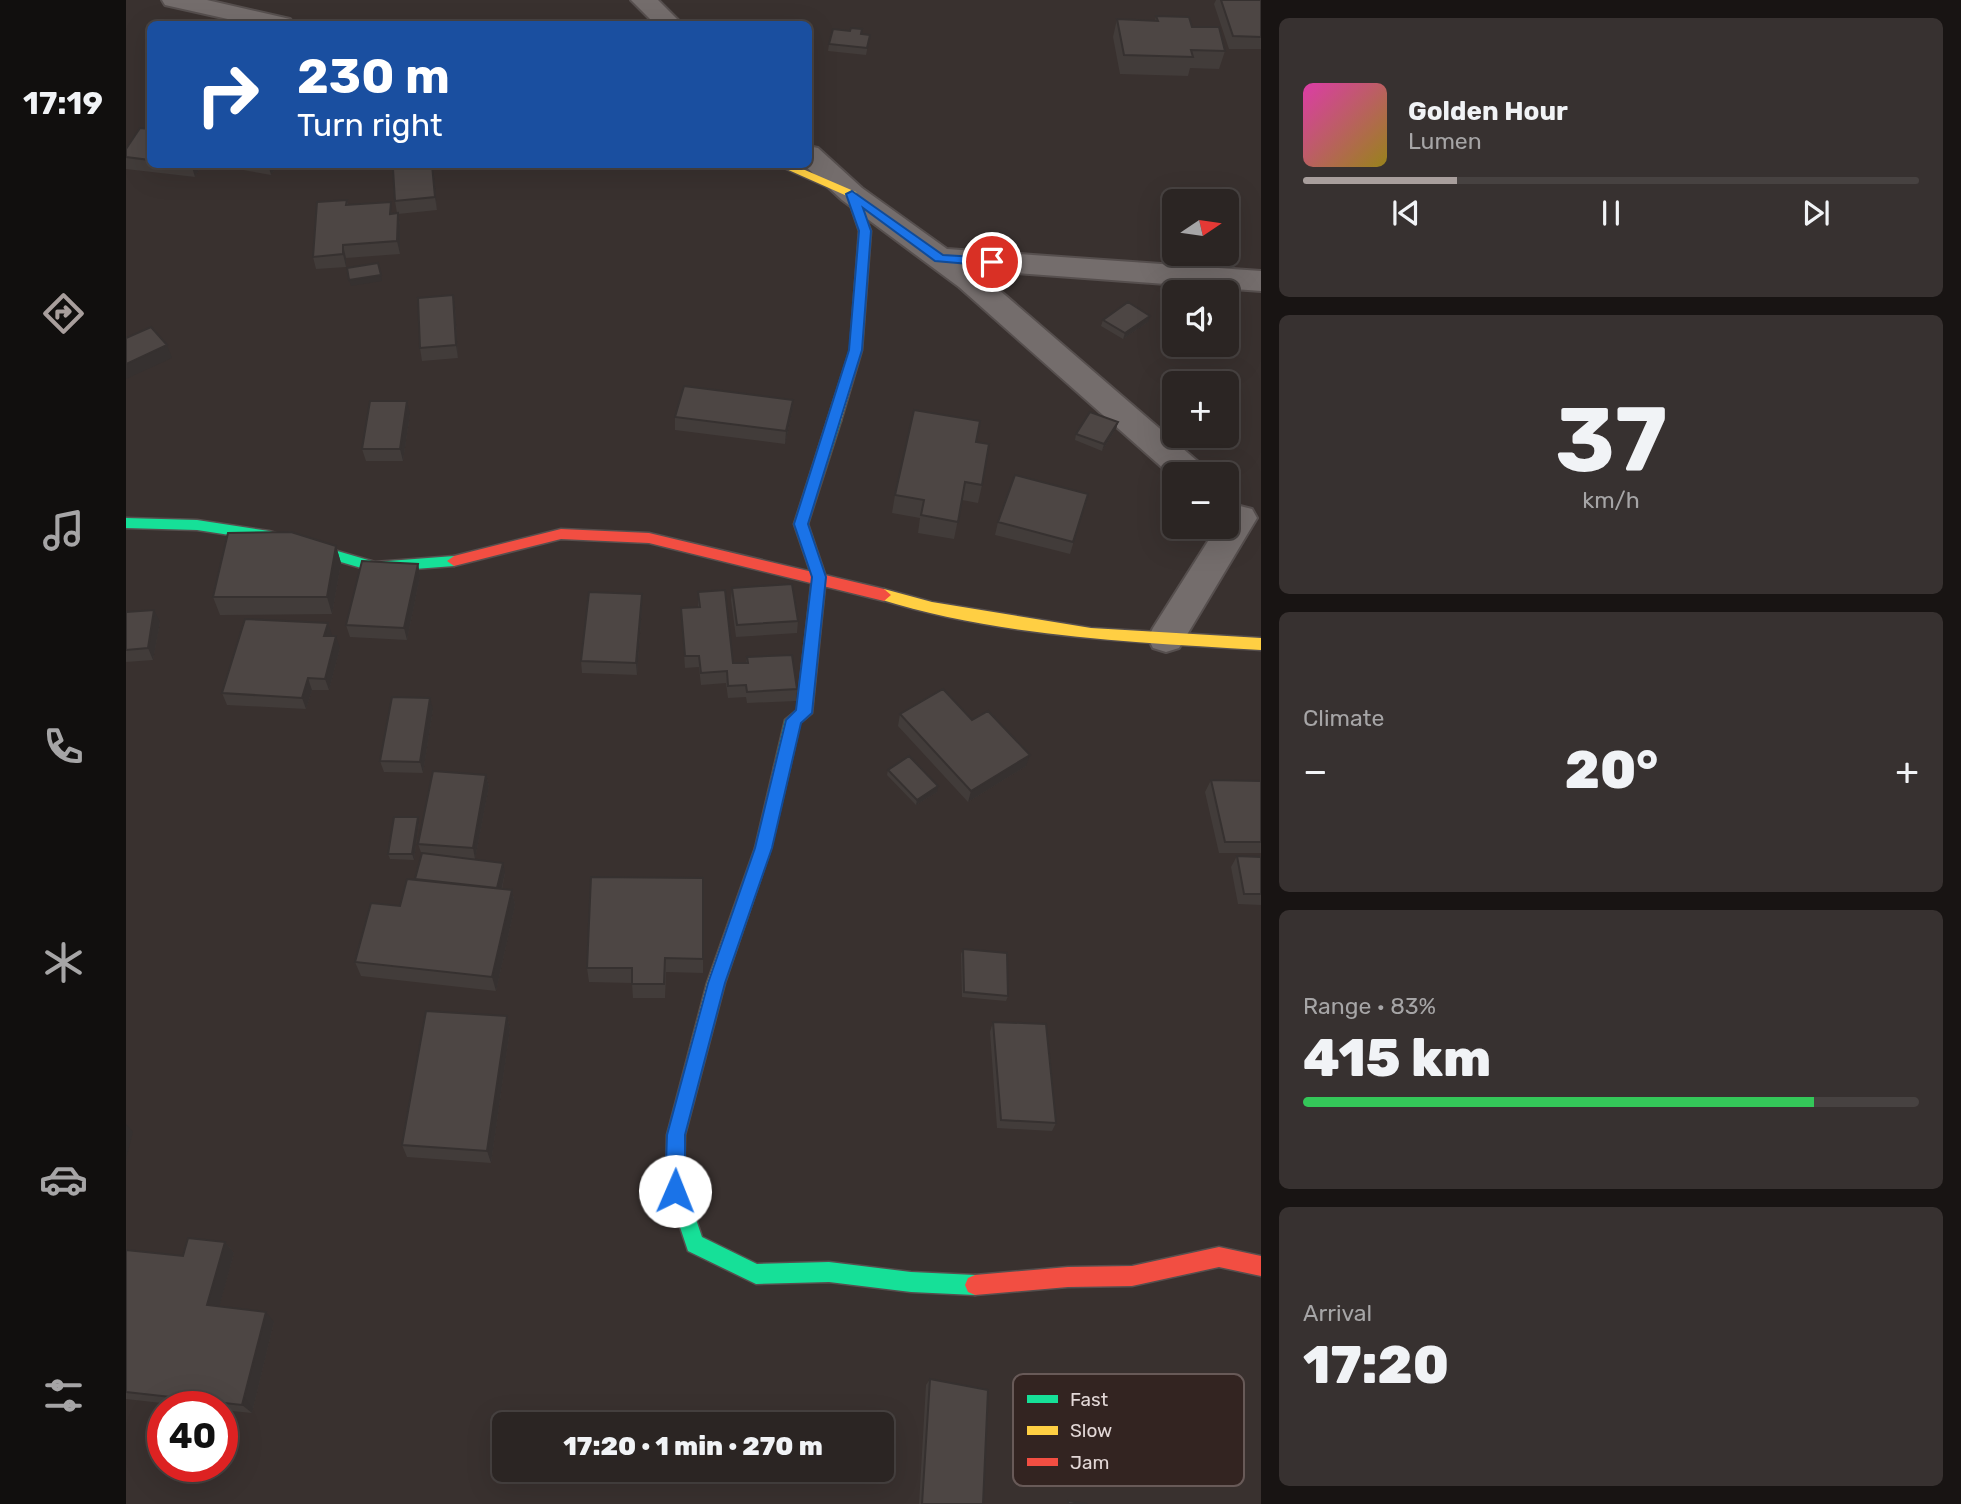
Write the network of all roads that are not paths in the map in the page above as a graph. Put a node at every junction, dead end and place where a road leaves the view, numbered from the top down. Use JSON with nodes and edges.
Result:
{"nodes":[{"id":1,"x":174,"y":0,"type":"edge"},
{"id":2,"x":643,"y":0,"type":"edge"},
{"id":3,"x":268,"y":21,"type":"edge"},
{"id":4,"x":666,"y":21,"type":"edge"},
{"id":5,"x":812,"y":158,"type":"edge"},
{"id":6,"x":790,"y":168,"type":"edge"},
{"id":7,"x":852,"y":194,"type":"junction"},
{"id":8,"x":940,"y":258,"type":"junction"},
{"id":9,"x":1261,"y":281,"type":"edge"},
{"id":10,"x":1177,"y":462,"type":"edge"},
{"id":11,"x":1242,"y":520,"type":"edge"},
{"id":12,"x":126,"y":523,"type":"edge"},
{"id":13,"x":819,"y":577,"type":"junction"},
{"id":14,"x":1166,"y":638,"type":"junction"},
{"id":15,"x":1261,"y":644,"type":"edge"},
{"id":16,"x":1261,"y":1266,"type":"edge"}],
"edges":[{"from":1,"to":3,"type":"street"},
{"from":2,"to":4,"type":"street"},
{"from":5,"to":7,"type":"street"},
{"from":6,"to":7,"type":"street"},
{"from":7,"to":8,"type":"street"},
{"from":7,"to":13,"type":"street"},
{"from":8,"to":9,"type":"street"},
{"from":8,"to":10,"type":"street"},
{"from":11,"to":14,"type":"street"},
{"from":12,"to":13,"type":"street"},
{"from":13,"to":14,"type":"street"},
{"from":13,"to":16,"type":"street"},
{"from":14,"to":15,"type":"street"}]}
